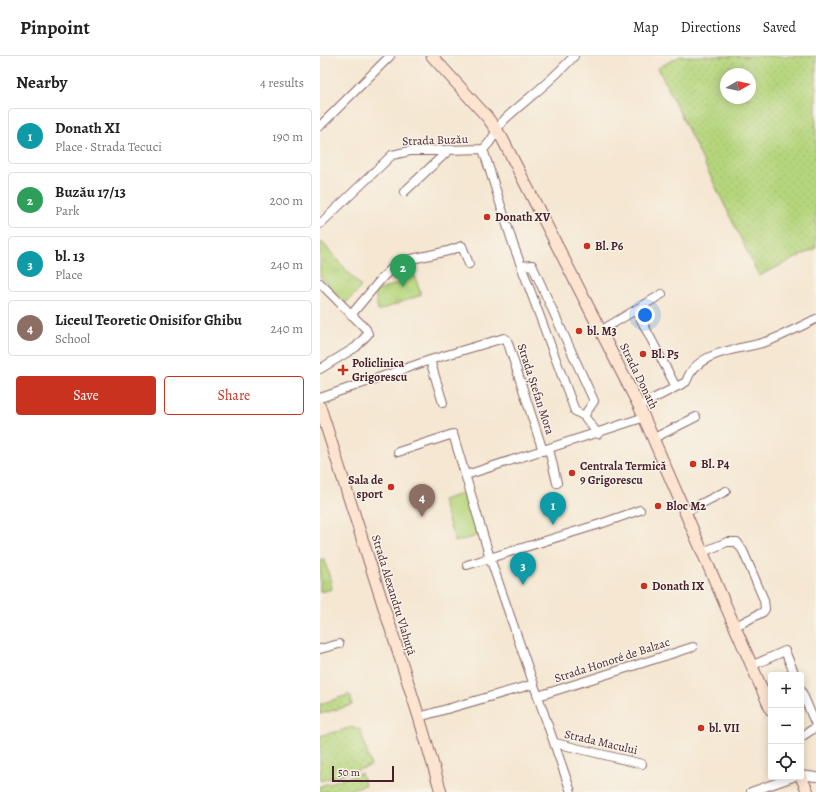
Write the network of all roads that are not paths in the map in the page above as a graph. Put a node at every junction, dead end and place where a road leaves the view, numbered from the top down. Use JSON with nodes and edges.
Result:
{"nodes":[{"id":1,"x":390,"y":56,"type":"edge"},
{"id":2,"x":432,"y":56,"type":"edge"},
{"id":3,"x":574,"y":56,"type":"edge"},
{"id":4,"x":320,"y":126,"type":"edge"},
{"id":5,"x":496,"y":129,"type":"junction"},
{"id":6,"x":483,"y":149,"type":"junction"},
{"id":7,"x":449,"y":150,"type":"junction"},
{"id":8,"x":404,"y":192,"type":"dead end"},
{"id":9,"x":320,"y":224,"type":"edge"},
{"id":10,"x":469,"y":264,"type":"dead end"},
{"id":11,"x":521,"y":266,"type":"junction"},
{"id":12,"x":320,"y":283,"type":"edge"},
{"id":13,"x":662,"y":294,"type":"dead end"},
{"id":14,"x":636,"y":310,"type":"junction"},
{"id":15,"x":351,"y":315,"type":"junction"},
{"id":16,"x":816,"y":319,"type":"edge"},
{"id":17,"x":602,"y":330,"type":"junction"},
{"id":18,"x":430,"y":360,"type":"junction"},
{"id":19,"x":320,"y":369,"type":"edge"},
{"id":20,"x":676,"y":387,"type":"junction"},
{"id":21,"x":320,"y":398,"type":"edge"},
{"id":22,"x":443,"y":404,"type":"dead end"},
{"id":23,"x":640,"y":406,"type":"junction"},
{"id":24,"x":320,"y":407,"type":"edge"},
{"id":25,"x":584,"y":416,"type":"junction"},
{"id":26,"x":645,"y":417,"type":"junction"},
{"id":27,"x":696,"y":417,"type":"dead end"},
{"id":28,"x":598,"y":434,"type":"junction"},
{"id":29,"x":654,"y":438,"type":"junction"},
{"id":30,"x":546,"y":450,"type":"junction"},
{"id":31,"x":398,"y":452,"type":"dead end"},
{"id":32,"x":466,"y":475,"type":"junction"},
{"id":33,"x":557,"y":483,"type":"dead end"},
{"id":34,"x":726,"y":491,"type":"dead end"},
{"id":35,"x":640,"y":510,"type":"dead end"},
{"id":36,"x":687,"y":511,"type":"junction"},
{"id":37,"x":703,"y":552,"type":"junction"},
{"id":38,"x":490,"y":558,"type":"junction"},
{"id":39,"x":467,"y":565,"type":"dead end"},
{"id":40,"x":734,"y":627,"type":"junction"},
{"id":41,"x":339,"y":644,"type":"dead end"},
{"id":42,"x":693,"y":647,"type":"dead end"},
{"id":43,"x":320,"y":649,"type":"edge"},
{"id":44,"x":751,"y":666,"type":"junction"},
{"id":45,"x":794,"y":672,"type":"edge"},
{"id":46,"x":534,"y":684,"type":"junction"},
{"id":47,"x":538,"y":696,"type":"junction"},
{"id":48,"x":804,"y":697,"type":"edge"},
{"id":49,"x":770,"y":708,"type":"edge"},
{"id":50,"x":420,"y":717,"type":"junction"},
{"id":51,"x":816,"y":726,"type":"edge"},
{"id":52,"x":804,"y":735,"type":"edge"},
{"id":53,"x":555,"y":743,"type":"junction"},
{"id":54,"x":642,"y":764,"type":"dead end"},
{"id":55,"x":804,"y":776,"type":"edge"},
{"id":56,"x":816,"y":778,"type":"edge"},
{"id":57,"x":785,"y":780,"type":"edge"},
{"id":58,"x":803,"y":780,"type":"edge"},
{"id":59,"x":441,"y":792,"type":"edge"},
{"id":60,"x":571,"y":792,"type":"edge"},
{"id":61,"x":751,"y":792,"type":"edge"},
{"id":62,"x":808,"y":792,"type":"edge"}],
"edges":[{"from":1,"to":4,"type":"street"},
{"from":2,"to":5,"type":"main road","name":"Strada Donath"},
{"from":3,"to":5,"type":"street","name":"Strada Buzău"},
{"from":5,"to":6,"type":"street","name":"Strada Buzău"},
{"from":5,"to":17,"type":"main road","name":"Strada Donath"},
{"from":6,"to":7,"type":"street","name":"Strada Buzău"},
{"from":6,"to":11,"type":"street"},
{"from":7,"to":8,"type":"street"},
{"from":7,"to":9,"type":"street","name":"Strada Buzău"},
{"from":10,"to":15,"type":"street"},
{"from":11,"to":25,"type":"street"},
{"from":11,"to":25,"type":"street"},
{"from":12,"to":15,"type":"street"},
{"from":13,"to":14,"type":"street"},
{"from":14,"to":17,"type":"street"},
{"from":14,"to":20,"type":"street"},
{"from":15,"to":19,"type":"street"},
{"from":16,"to":20,"type":"street"},
{"from":17,"to":23,"type":"main road","name":"Strada Donath"},
{"from":18,"to":21,"type":"street","name":"Strada Ștefan Mora"},
{"from":18,"to":22,"type":"street"},
{"from":18,"to":30,"type":"street","name":"Strada Ștefan Mora"},
{"from":20,"to":23,"type":"street"},
{"from":23,"to":26,"type":"main road","name":"Strada Donath"},
{"from":24,"to":50,"type":"main road","name":"Strada Alexandru Vlahuță"},
{"from":25,"to":28,"type":"street"},
{"from":26,"to":28,"type":"street"},
{"from":26,"to":29,"type":"main road","name":"Strada Donath"},
{"from":27,"to":29,"type":"street"},
{"from":28,"to":30,"type":"street"},
{"from":29,"to":36,"type":"main road","name":"Strada Donath"},
{"from":30,"to":32,"type":"street"},
{"from":30,"to":33,"type":"street"},
{"from":31,"to":32,"type":"street"},
{"from":32,"to":38,"type":"street"},
{"from":34,"to":36,"type":"street"},
{"from":35,"to":38,"type":"street"},
{"from":36,"to":37,"type":"main road","name":"Strada Donath"},
{"from":37,"to":40,"type":"main road","name":"Strada Donath"},
{"from":37,"to":40,"type":"street"},
{"from":38,"to":39,"type":"street"},
{"from":38,"to":46,"type":"street"},
{"from":40,"to":44,"type":"main road","name":"Strada Donath"},
{"from":41,"to":43,"type":"street"},
{"from":42,"to":47,"type":"street","name":"Strada Honoré de Balzac"},
{"from":44,"to":45,"type":"street"},
{"from":44,"to":49,"type":"main road","name":"Strada Donath"},
{"from":46,"to":47,"type":"street"},
{"from":46,"to":50,"type":"street"},
{"from":47,"to":53,"type":"street"},
{"from":48,"to":51,"type":"street"},
{"from":50,"to":59,"type":"main road","name":"Strada Alexandru Vlahuță"},
{"from":51,"to":52,"type":"street"},
{"from":53,"to":54,"type":"street","name":"Strada Macului"},
{"from":53,"to":60,"type":"street"},
{"from":55,"to":56,"type":"street"},
{"from":57,"to":61,"type":"street"},
{"from":58,"to":62,"type":"main road"}]}
